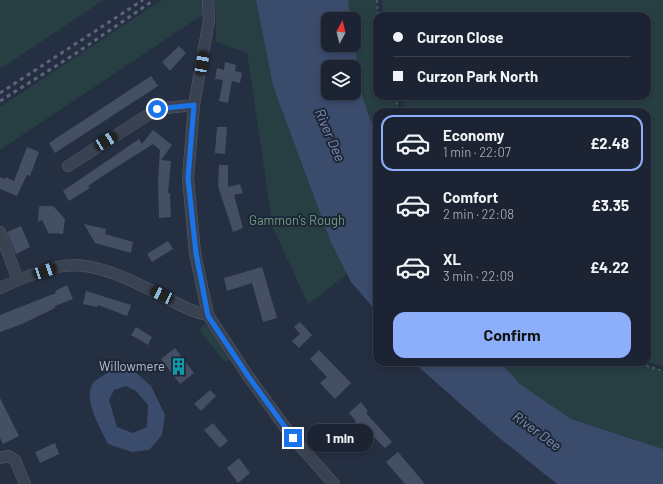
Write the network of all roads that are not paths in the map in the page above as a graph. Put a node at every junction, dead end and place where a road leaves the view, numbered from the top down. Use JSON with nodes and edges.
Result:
{"nodes":[{"id":1,"x":208,"y":0,"type":"edge"},
{"id":2,"x":194,"y":105,"type":"junction"},
{"id":3,"x":68,"y":166,"type":"dead end"},
{"id":4,"x":0,"y":232,"type":"edge"},
{"id":5,"x":18,"y":280,"type":"junction"},
{"id":6,"x":0,"y":288,"type":"edge"},
{"id":7,"x":208,"y":316,"type":"junction"},
{"id":8,"x":0,"y":458,"type":"edge"},
{"id":9,"x":25,"y":484,"type":"edge"},
{"id":10,"x":334,"y":484,"type":"edge"}],
"edges":[{"from":1,"to":2,"type":"street"},
{"from":2,"to":3,"type":"street"},
{"from":2,"to":7,"type":"street"},
{"from":4,"to":5,"type":"street"},
{"from":5,"to":6,"type":"street"},
{"from":5,"to":7,"type":"street"},
{"from":7,"to":10,"type":"street"},
{"from":8,"to":9,"type":"street"}]}
